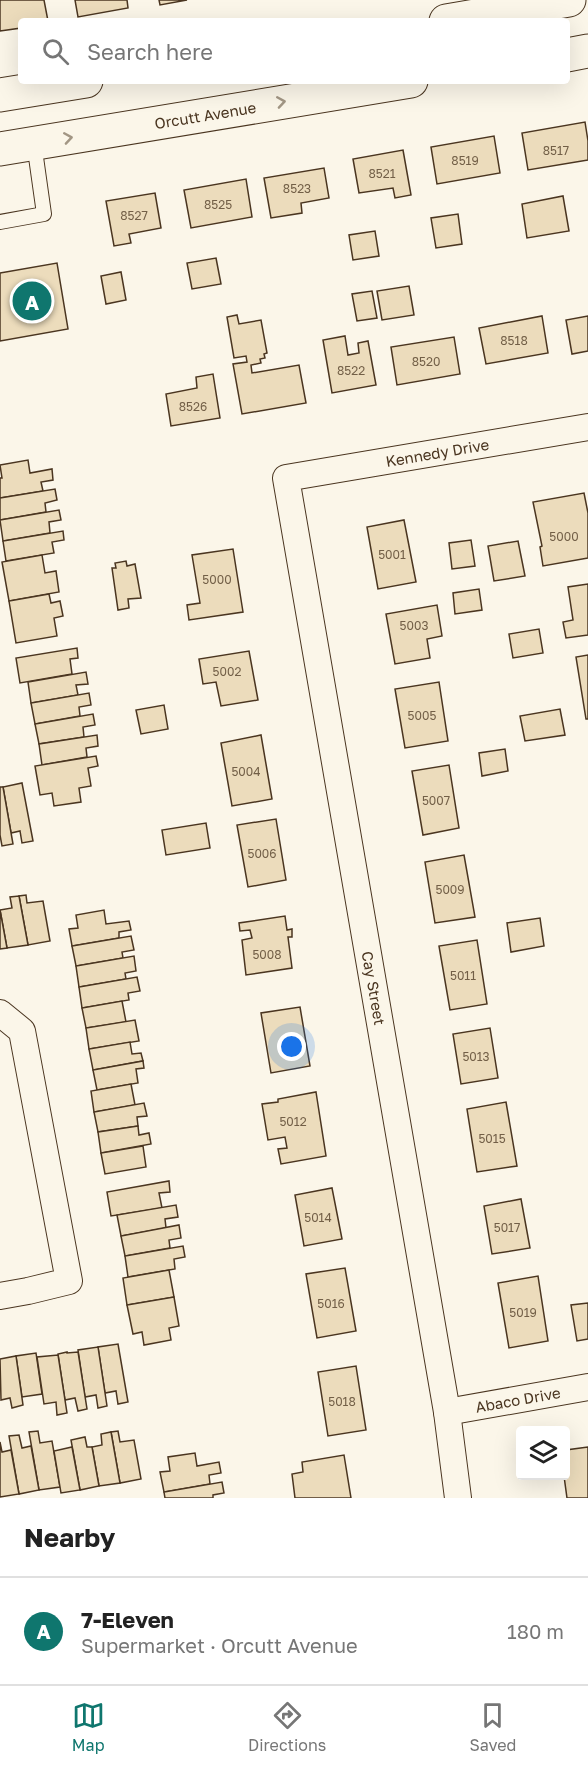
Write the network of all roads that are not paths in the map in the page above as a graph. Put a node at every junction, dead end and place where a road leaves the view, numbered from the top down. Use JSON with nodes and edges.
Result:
{"nodes":[{"id":1,"x":546,"y":7,"type":"edge"},
{"id":2,"x":467,"y":18,"type":"edge"},
{"id":3,"x":588,"y":51,"type":"edge"},
{"id":4,"x":570,"y":54,"type":"edge"},
{"id":5,"x":68,"y":84,"type":"edge"},
{"id":6,"x":393,"y":84,"type":"edge"},
{"id":7,"x":0,"y":95,"type":"edge"},
{"id":8,"x":34,"y":143,"type":"junction"},
{"id":9,"x":0,"y":149,"type":"edge"},
{"id":10,"x":0,"y":222,"type":"edge"},
{"id":11,"x":588,"y":427,"type":"edge"},
{"id":12,"x":286,"y":478,"type":"joint"},
{"id":13,"x":0,"y":1013,"type":"edge"},
{"id":14,"x":0,"y":1296,"type":"edge"},
{"id":15,"x":588,"y":1387,"type":"edge"},
{"id":16,"x":447,"y":1412,"type":"junction"},
{"id":17,"x":458,"y":1498,"type":"edge"}],
"edges":[{"from":1,"to":2,"type":"main road"},
{"from":3,"to":4,"type":"main road"},
{"from":5,"to":7,"type":"main road"},
{"from":8,"to":6,"type":"main road","name":"Orcutt Avenue","one_way":true},
{"from":8,"to":9,"type":"main road","name":"Orcutt Avenue"},
{"from":8,"to":10,"type":"lane"},
{"from":11,"to":12,"type":"street","name":"Kennedy Drive"},
{"from":12,"to":16,"type":"street","name":"Cay Street"},
{"from":13,"to":14,"type":"street"},
{"from":15,"to":16,"type":"street","name":"Abaco Drive"},
{"from":16,"to":17,"type":"street","name":"Cay Street"}]}
